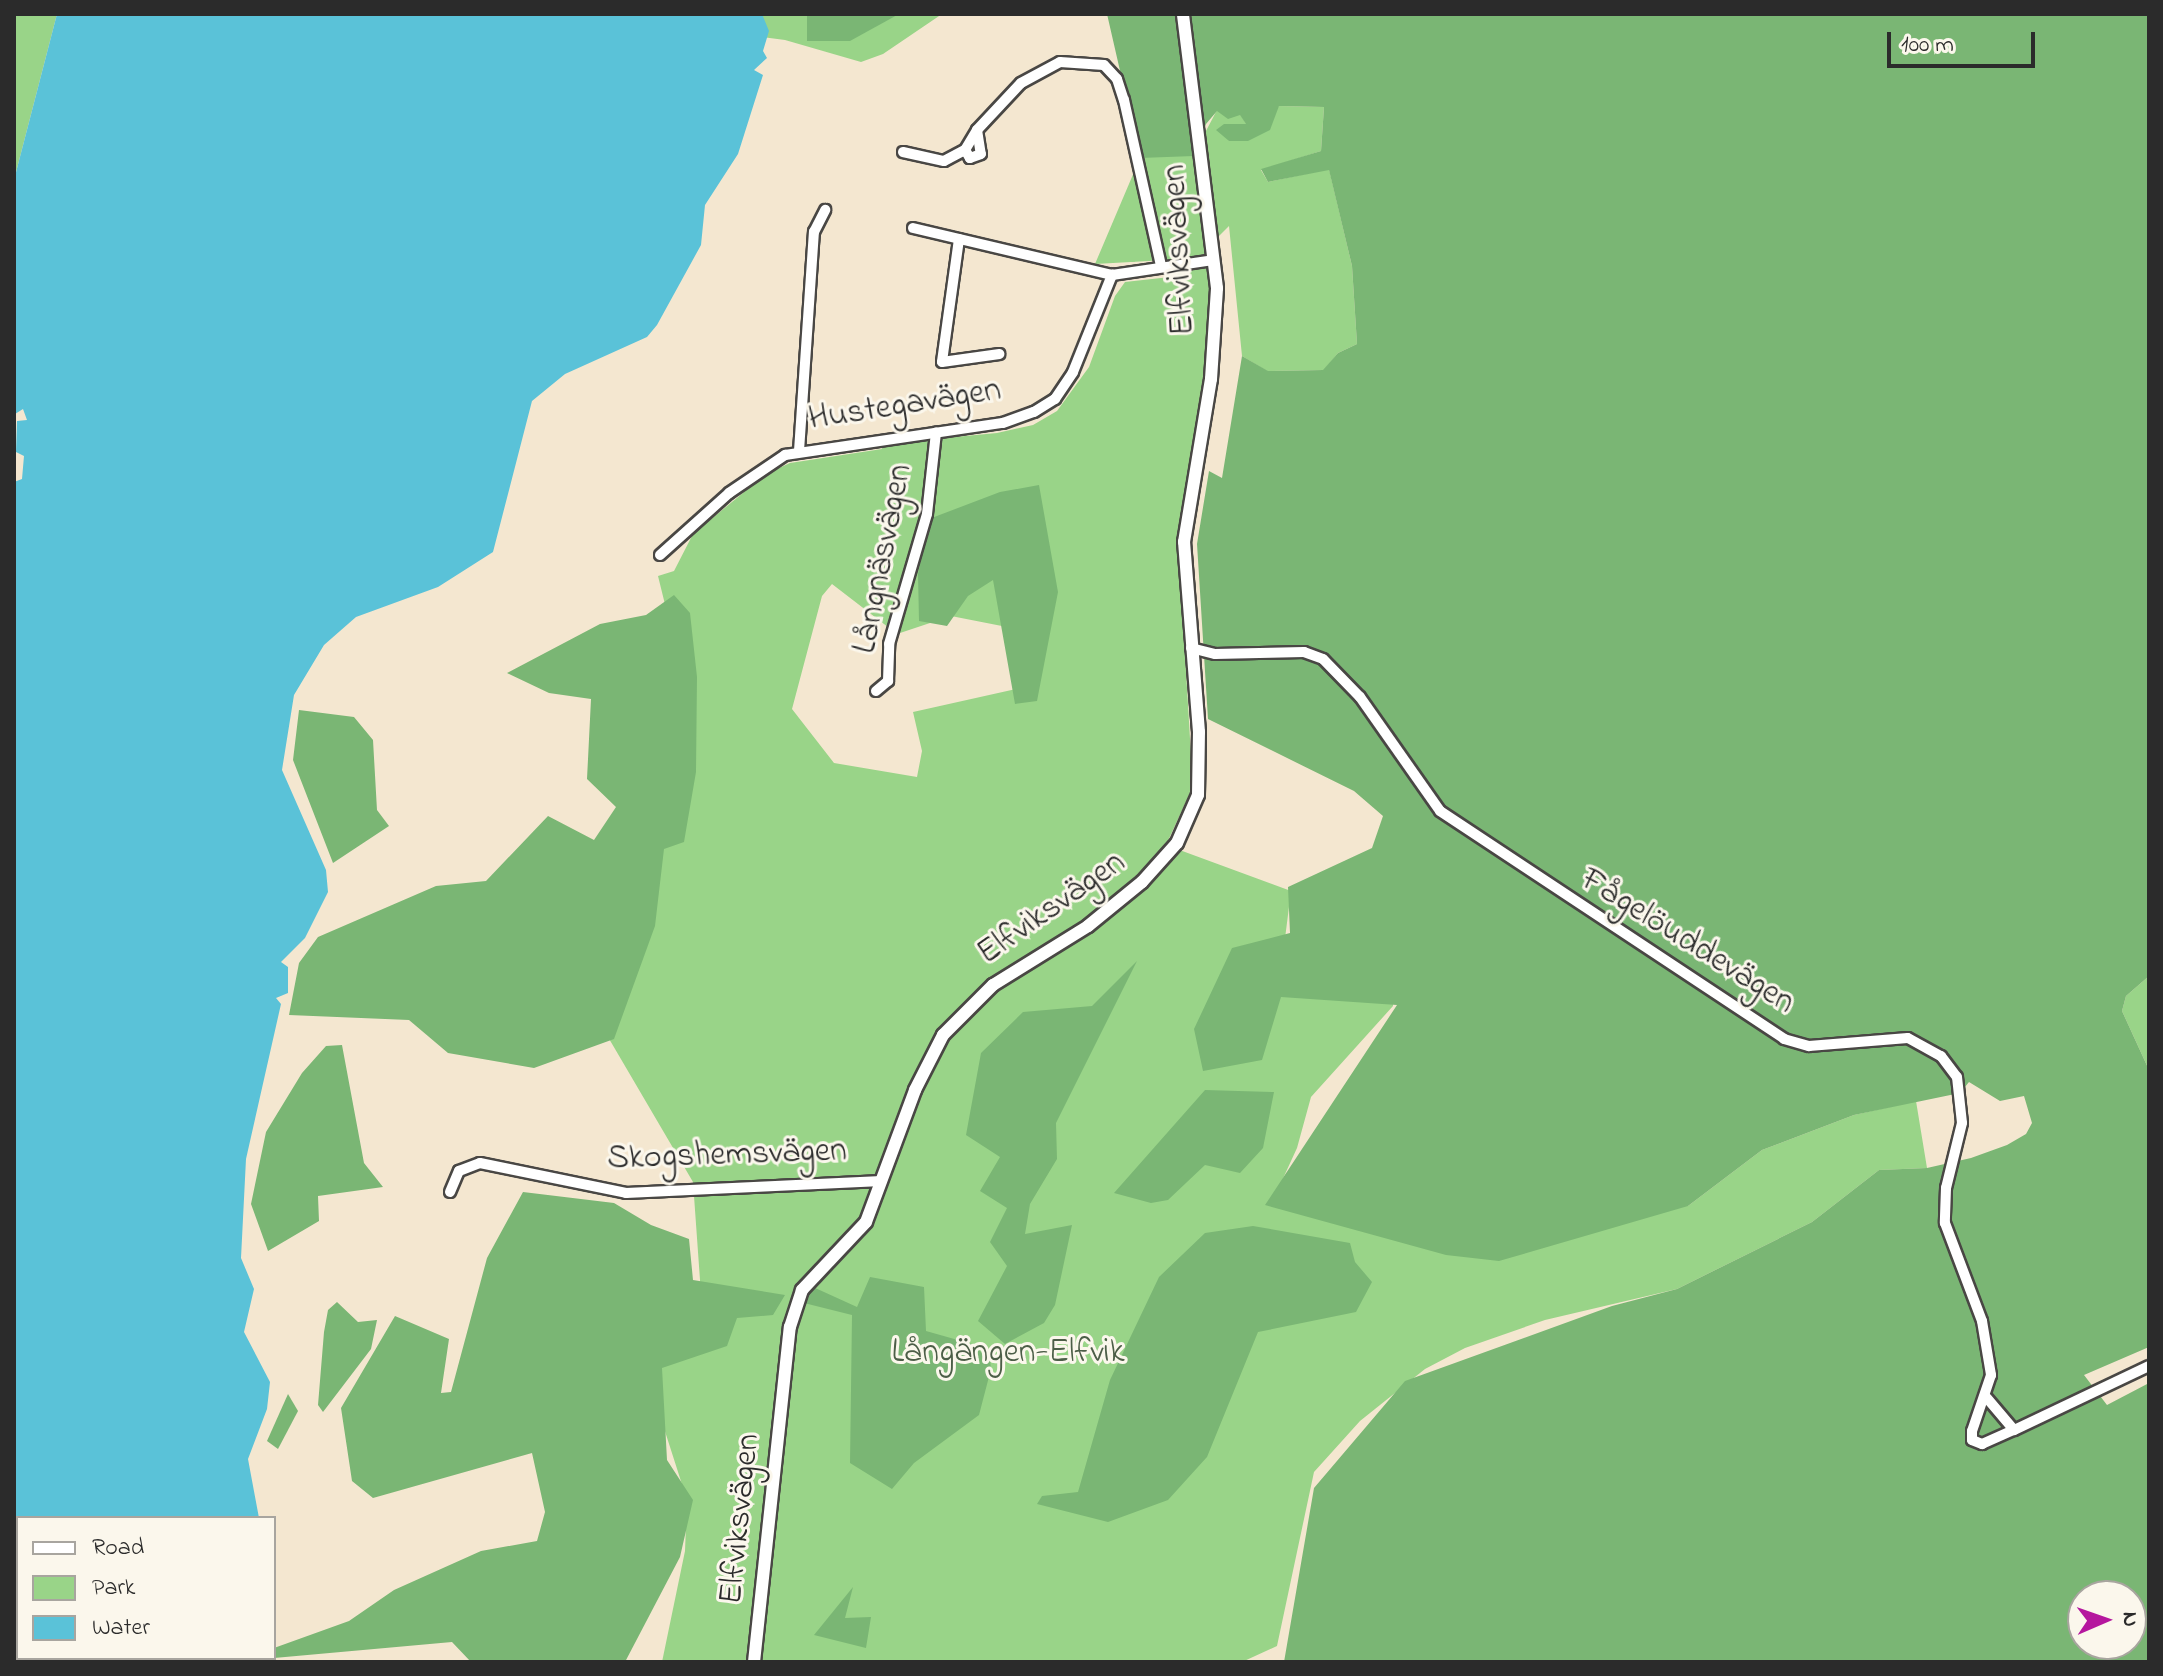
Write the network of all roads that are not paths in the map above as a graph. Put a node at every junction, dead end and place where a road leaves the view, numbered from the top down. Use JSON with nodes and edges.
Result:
{"nodes":[{"id":1,"x":1183,"y":14,"type":"edge"},
{"id":2,"x":977,"y":130,"type":"junction"},
{"id":3,"x":965,"y":150,"type":"junction"},
{"id":4,"x":903,"y":152,"type":"dead end"},
{"id":5,"x":825,"y":210,"type":"dead end"},
{"id":6,"x":913,"y":228,"type":"dead end"},
{"id":7,"x":959,"y":239,"type":"junction"},
{"id":8,"x":1213,"y":260,"type":"junction"},
{"id":9,"x":1161,"y":266,"type":"junction"},
{"id":10,"x":1112,"y":275,"type":"junction"},
{"id":11,"x":999,"y":354,"type":"dead end"},
{"id":12,"x":936,"y":432,"type":"junction"},
{"id":13,"x":799,"y":451,"type":"junction"},
{"id":14,"x":660,"y":555,"type":"dead end"},
{"id":15,"x":1191,"y":648,"type":"junction"},
{"id":16,"x":876,"y":691,"type":"dead end"},
{"id":17,"x":882,"y":1181,"type":"junction"},
{"id":18,"x":450,"y":1192,"type":"dead end"},
{"id":19,"x":2149,"y":1366,"type":"edge"},
{"id":20,"x":1987,"y":1398,"type":"junction"},
{"id":21,"x":2014,"y":1430,"type":"junction"},
{"id":22,"x":754,"y":1662,"type":"edge"}],
"edges":[{"from":1,"to":8,"type":"street","name":"Elfviksvägen"},
{"from":2,"to":3,"type":"street"},
{"from":2,"to":3,"type":"street"},
{"from":2,"to":9,"type":"street"},
{"from":3,"to":4,"type":"street"},
{"from":5,"to":13,"type":"street"},
{"from":6,"to":7,"type":"street"},
{"from":7,"to":10,"type":"street"},
{"from":7,"to":11,"type":"street"},
{"from":8,"to":9,"type":"street"},
{"from":8,"to":15,"type":"street","name":"Elfviksvägen"},
{"from":9,"to":10,"type":"street"},
{"from":10,"to":12,"type":"street","name":"Hustegavägen"},
{"from":12,"to":13,"type":"street","name":"Hustegavägen"},
{"from":12,"to":16,"type":"street","name":"Långnäsvägen"},
{"from":13,"to":14,"type":"street","name":"Hustegavägen"},
{"from":15,"to":17,"type":"street","name":"Elfviksvägen"},
{"from":15,"to":20,"type":"street","name":"Fågelöuddevägen"},
{"from":17,"to":18,"type":"street","name":"Skogshemsvägen"},
{"from":17,"to":22,"type":"street","name":"Elfviksvägen"},
{"from":19,"to":21,"type":"street","name":"Fågelöuddevägen"},
{"from":20,"to":21,"type":"street"},
{"from":20,"to":21,"type":"street","name":"Fågelöuddevägen"}]}
